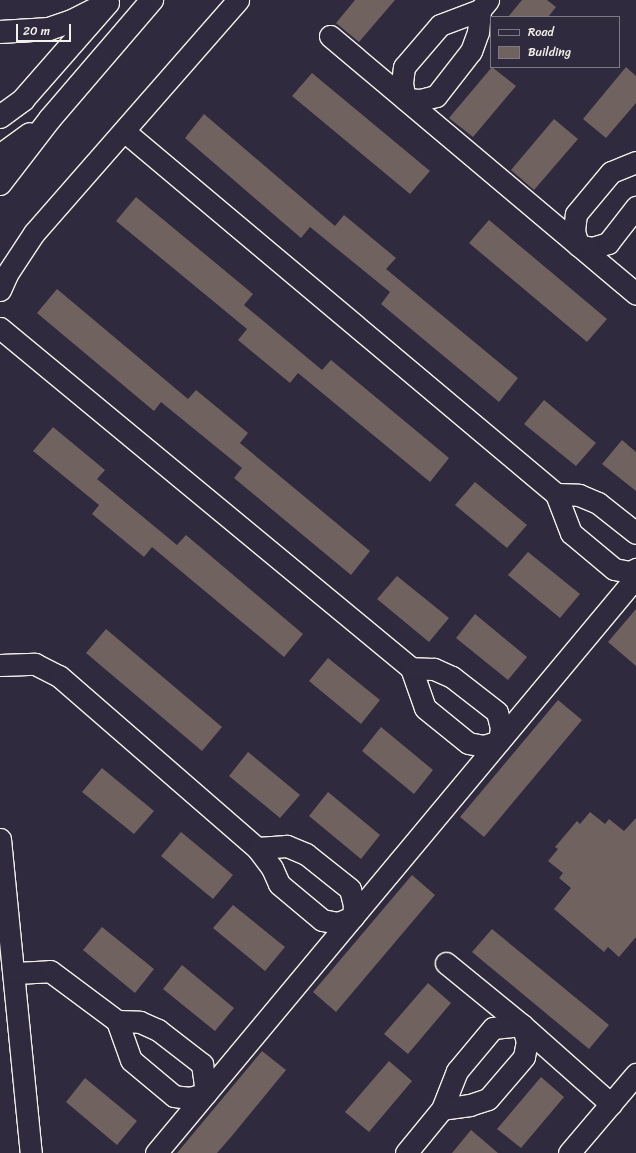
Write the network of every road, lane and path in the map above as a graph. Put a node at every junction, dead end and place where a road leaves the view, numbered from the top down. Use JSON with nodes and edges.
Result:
{"nodes":[{"id":1,"x":152,"y":0,"type":"edge"},
{"id":2,"x":238,"y":0,"type":"edge"},
{"id":3,"x":109,"y":2,"type":"edge"},
{"id":4,"x":484,"y":5,"type":"edge"},
{"id":5,"x":0,"y":32,"type":"edge"},
{"id":6,"x":330,"y":36,"type":"dead end"},
{"id":7,"x":405,"y":99,"type":"junction"},
{"id":8,"x":0,"y":117,"type":"edge"},
{"id":9,"x":50,"y":120,"type":"junction"},
{"id":10,"x":124,"y":132,"type":"junction"},
{"id":11,"x":0,"y":156,"type":"edge"},
{"id":12,"x":636,"y":162,"type":"edge"},
{"id":13,"x":0,"y":184,"type":"edge"},
{"id":14,"x":636,"y":207,"type":"edge"},
{"id":15,"x":578,"y":245,"type":"junction"},
{"id":16,"x":0,"y":290,"type":"edge"},
{"id":17,"x":636,"y":294,"type":"edge"},
{"id":18,"x":0,"y":328,"type":"edge"},
{"id":19,"x":556,"y":494,"type":"junction"},
{"id":20,"x":636,"y":533,"type":"edge"},
{"id":21,"x":636,"y":569,"type":"edge"},
{"id":22,"x":636,"y":577,"type":"edge"},
{"id":23,"x":0,"y":665,"type":"edge"},
{"id":24,"x":411,"y":668,"type":"junction"},
{"id":25,"x":500,"y":741,"type":"junction"},
{"id":26,"x":0,"y":839,"type":"edge"},
{"id":27,"x":257,"y":848,"type":"junction"},
{"id":28,"x":353,"y":917,"type":"junction"},
{"id":29,"x":446,"y":963,"type":"dead end"},
{"id":30,"x":15,"y":973,"type":"junction"},
{"id":31,"x":117,"y":1021,"type":"junction"},
{"id":32,"x":522,"y":1025,"type":"junction"},
{"id":33,"x":636,"y":1074,"type":"edge"},
{"id":34,"x":206,"y":1093,"type":"junction"},
{"id":35,"x":611,"y":1104,"type":"junction"},
{"id":36,"x":442,"y":1110,"type":"junction"},
{"id":37,"x":31,"y":1153,"type":"edge"},
{"id":38,"x":156,"y":1153,"type":"edge"},
{"id":39,"x":406,"y":1153,"type":"edge"},
{"id":40,"x":569,"y":1153,"type":"edge"}],
"edges":[{"from":1,"to":9,"type":"main road"},
{"from":2,"to":10,"type":"street"},
{"from":3,"to":5,"type":"main road"},
{"from":3,"to":8,"type":"main road"},
{"from":4,"to":7,"type":"street"},
{"from":4,"to":7,"type":"street"},
{"from":6,"to":7,"type":"street"},
{"from":7,"to":15,"type":"street"},
{"from":9,"to":11,"type":"main road"},
{"from":9,"to":13,"type":"main road"},
{"from":10,"to":16,"type":"street"},
{"from":10,"to":19,"type":"street"},
{"from":12,"to":15,"type":"street"},
{"from":14,"to":15,"type":"street"},
{"from":15,"to":17,"type":"street"},
{"from":18,"to":24,"type":"street"},
{"from":19,"to":20,"type":"street"},
{"from":19,"to":21,"type":"street"},
{"from":22,"to":25,"type":"street"},
{"from":23,"to":27,"type":"street"},
{"from":24,"to":25,"type":"street"},
{"from":24,"to":25,"type":"street"},
{"from":25,"to":28,"type":"street"},
{"from":26,"to":30,"type":"street"},
{"from":27,"to":28,"type":"street"},
{"from":27,"to":28,"type":"street"},
{"from":28,"to":34,"type":"street"},
{"from":29,"to":32,"type":"street"},
{"from":30,"to":31,"type":"street"},
{"from":30,"to":37,"type":"street"},
{"from":31,"to":34,"type":"street"},
{"from":31,"to":34,"type":"street"},
{"from":32,"to":35,"type":"street"},
{"from":32,"to":36,"type":"street"},
{"from":32,"to":36,"type":"street"},
{"from":33,"to":35,"type":"street"},
{"from":34,"to":38,"type":"street"},
{"from":35,"to":40,"type":"street"},
{"from":36,"to":39,"type":"street"}]}
